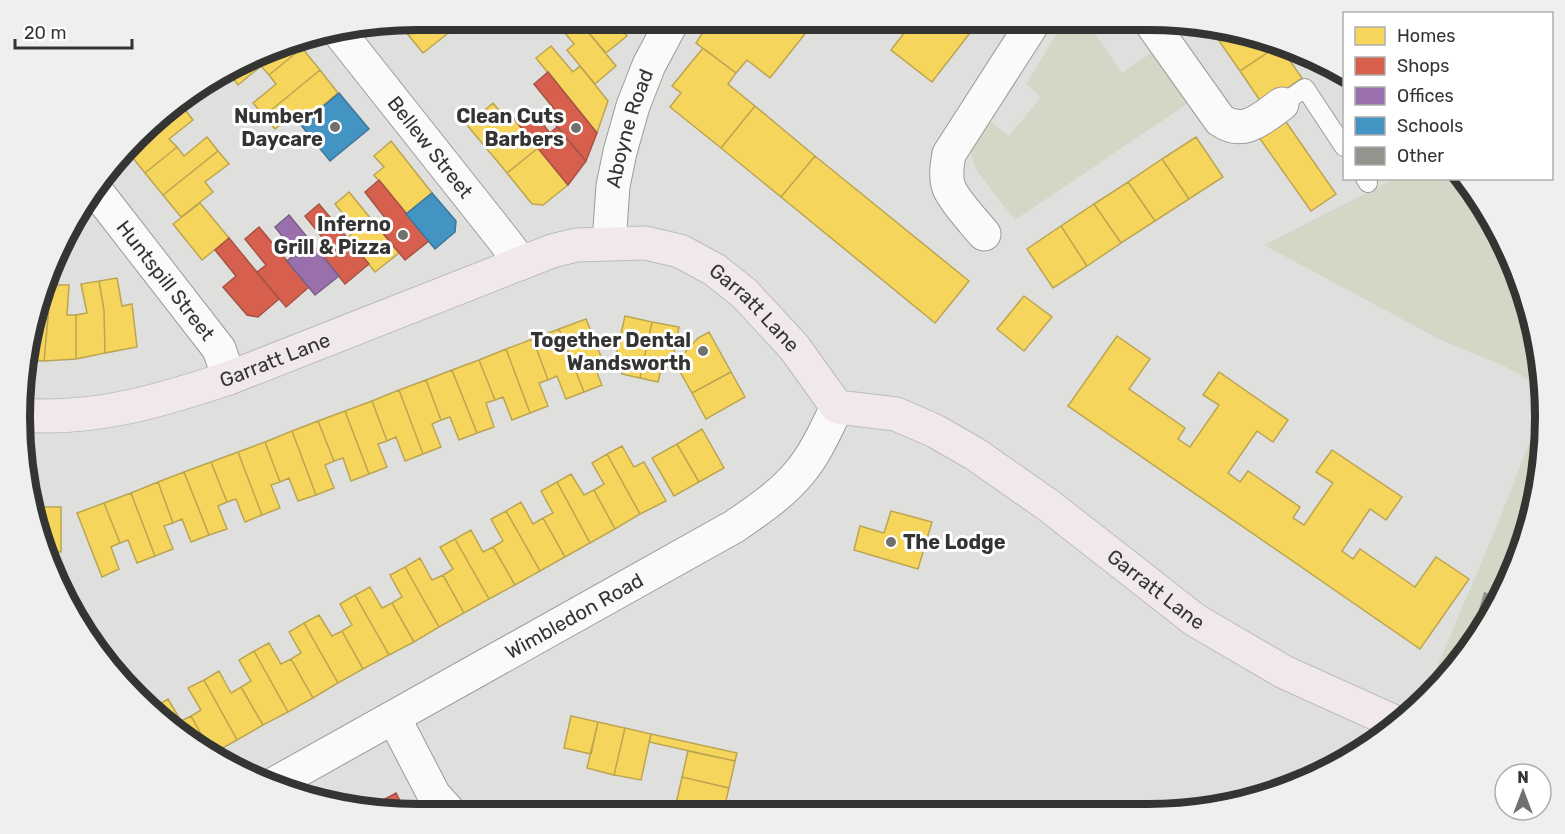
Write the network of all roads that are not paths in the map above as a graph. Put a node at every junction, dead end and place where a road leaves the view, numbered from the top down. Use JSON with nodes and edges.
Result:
{"nodes":[{"id":1,"x":668,"y":30,"type":"edge"},
{"id":2,"x":1029,"y":30,"type":"edge"},
{"id":3,"x":1156,"y":30,"type":"edge"},
{"id":4,"x":343,"y":37,"type":"edge"},
{"id":5,"x":1282,"y":104,"type":"joint"},
{"id":6,"x":1343,"y":145,"type":"edge"},
{"id":7,"x":99,"y":196,"type":"edge"},
{"id":8,"x":984,"y":234,"type":"dead end"},
{"id":9,"x":609,"y":243,"type":"junction"},
{"id":10,"x":520,"y":263,"type":"junction"},
{"id":11,"x":230,"y":378,"type":"junction"},
{"id":12,"x":837,"y":407,"type":"junction"},
{"id":13,"x":30,"y":416,"type":"edge"},
{"id":14,"x":394,"y":718,"type":"junction"},
{"id":15,"x":1389,"y":720,"type":"edge"},
{"id":16,"x":282,"y":779,"type":"edge"},
{"id":17,"x":442,"y":804,"type":"edge"}],
"edges":[{"from":1,"to":9,"type":"street","name":"Aboyne Road"},
{"from":2,"to":8,"type":"street"},
{"from":3,"to":5,"type":"street"},
{"from":4,"to":10,"type":"street","name":"Bellew Street"},
{"from":5,"to":6,"type":"lane"},
{"from":7,"to":11,"type":"street","name":"Huntspill Street"},
{"from":9,"to":10,"type":"main road","name":"Garratt Lane"},
{"from":9,"to":12,"type":"main road","name":"Garratt Lane"},
{"from":10,"to":11,"type":"main road","name":"Garratt Lane"},
{"from":11,"to":13,"type":"main road","name":"Garratt Lane"},
{"from":12,"to":14,"type":"street","name":"Wimbledon Road"},
{"from":12,"to":15,"type":"main road","name":"Garratt Lane"},
{"from":14,"to":16,"type":"street","name":"Wimbledon Road"},
{"from":14,"to":17,"type":"street"}]}
